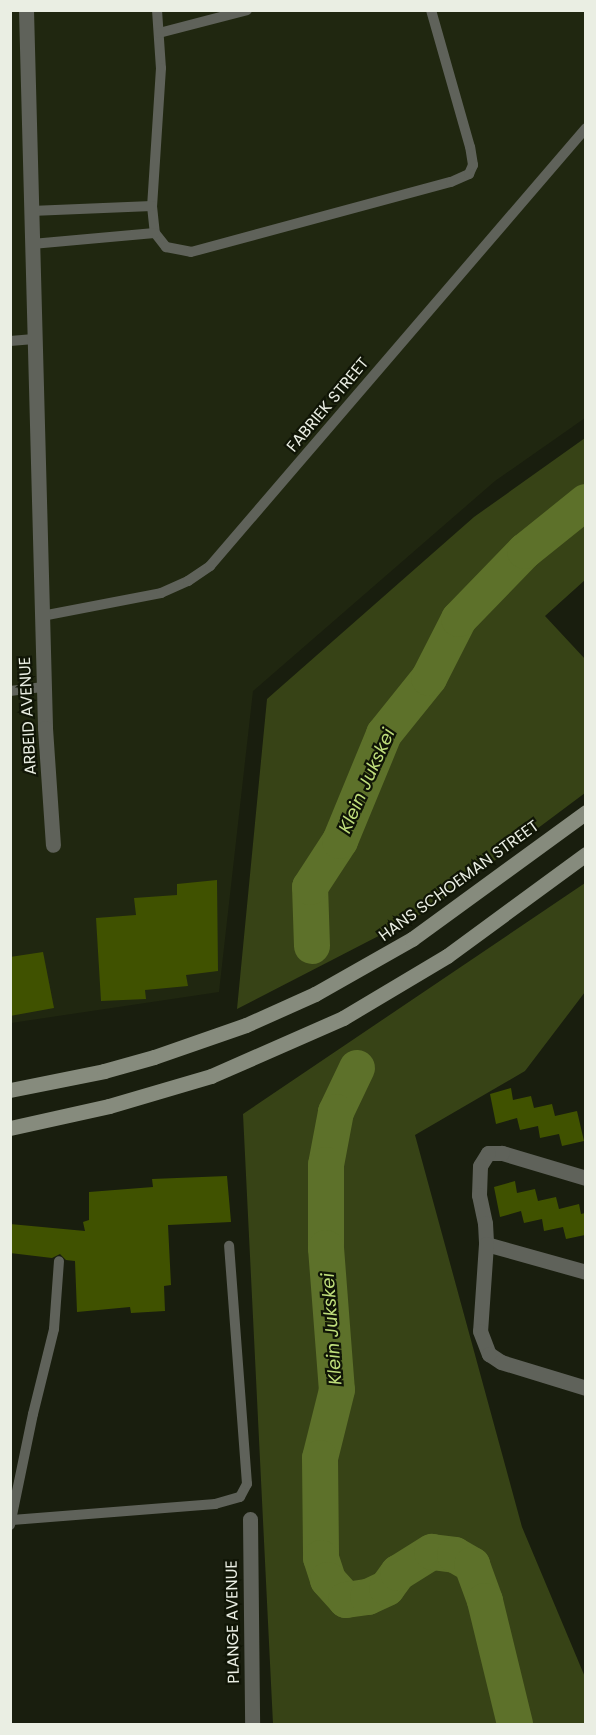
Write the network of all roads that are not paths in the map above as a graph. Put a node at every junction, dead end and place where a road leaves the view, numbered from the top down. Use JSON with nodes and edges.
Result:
{"nodes":[{"id":1,"x":26,"y":10,"type":"edge"},
{"id":2,"x":157,"y":10,"type":"edge"},
{"id":3,"x":247,"y":10,"type":"edge"},
{"id":4,"x":431,"y":10,"type":"edge"},
{"id":5,"x":159,"y":33,"type":"junction"},
{"id":6,"x":585,"y":128,"type":"edge"},
{"id":7,"x":152,"y":206,"type":"junction"},
{"id":8,"x":31,"y":211,"type":"junction"},
{"id":9,"x":155,"y":233,"type":"junction"},
{"id":10,"x":32,"y":243,"type":"junction"},
{"id":11,"x":34,"y":339,"type":"junction"},
{"id":12,"x":10,"y":341,"type":"edge"},
{"id":13,"x":42,"y":616,"type":"junction"},
{"id":14,"x":44,"y":687,"type":"junction"},
{"id":15,"x":10,"y":691,"type":"edge"},
{"id":16,"x":585,"y":812,"type":"edge"},
{"id":17,"x":53,"y":845,"type":"dead end"},
{"id":18,"x":585,"y":854,"type":"edge"},
{"id":19,"x":10,"y":1090,"type":"edge"},
{"id":20,"x":10,"y":1128,"type":"edge"},
{"id":21,"x":585,"y":1178,"type":"edge"},
{"id":22,"x":486,"y":1244,"type":"junction"},
{"id":23,"x":229,"y":1246,"type":"dead end"},
{"id":24,"x":59,"y":1262,"type":"dead end"},
{"id":25,"x":585,"y":1272,"type":"edge"},
{"id":26,"x":585,"y":1388,"type":"edge"},
{"id":27,"x":250,"y":1519,"type":"dead end"},
{"id":28,"x":11,"y":1523,"type":"edge"},
{"id":29,"x":252,"y":1725,"type":"edge"}],
"edges":[{"from":1,"to":8,"type":"street","name":"ARBEID AVENUE"},
{"from":2,"to":5,"type":"lane"},
{"from":3,"to":5,"type":"lane"},
{"from":4,"to":9,"type":"lane"},
{"from":5,"to":7,"type":"lane"},
{"from":6,"to":13,"type":"lane","name":"FABRIEK STREET"},
{"from":7,"to":8,"type":"lane"},
{"from":7,"to":9,"type":"lane"},
{"from":8,"to":10,"type":"street","name":"ARBEID AVENUE"},
{"from":9,"to":10,"type":"lane"},
{"from":10,"to":11,"type":"street","name":"ARBEID AVENUE"},
{"from":11,"to":12,"type":"lane"},
{"from":11,"to":13,"type":"street","name":"ARBEID AVENUE"},
{"from":13,"to":14,"type":"street","name":"ARBEID AVENUE"},
{"from":14,"to":15,"type":"lane"},
{"from":14,"to":17,"type":"street","name":"ARBEID AVENUE"},
{"from":16,"to":19,"type":"main road","name":"HANS SCHOEMAN STREET"},
{"from":18,"to":20,"type":"main road"},
{"from":21,"to":22,"type":"street"},
{"from":22,"to":25,"type":"street"},
{"from":22,"to":26,"type":"street"},
{"from":23,"to":28,"type":"lane"},
{"from":24,"to":28,"type":"lane"},
{"from":27,"to":29,"type":"street","name":"PLANGE AVENUE"}]}
